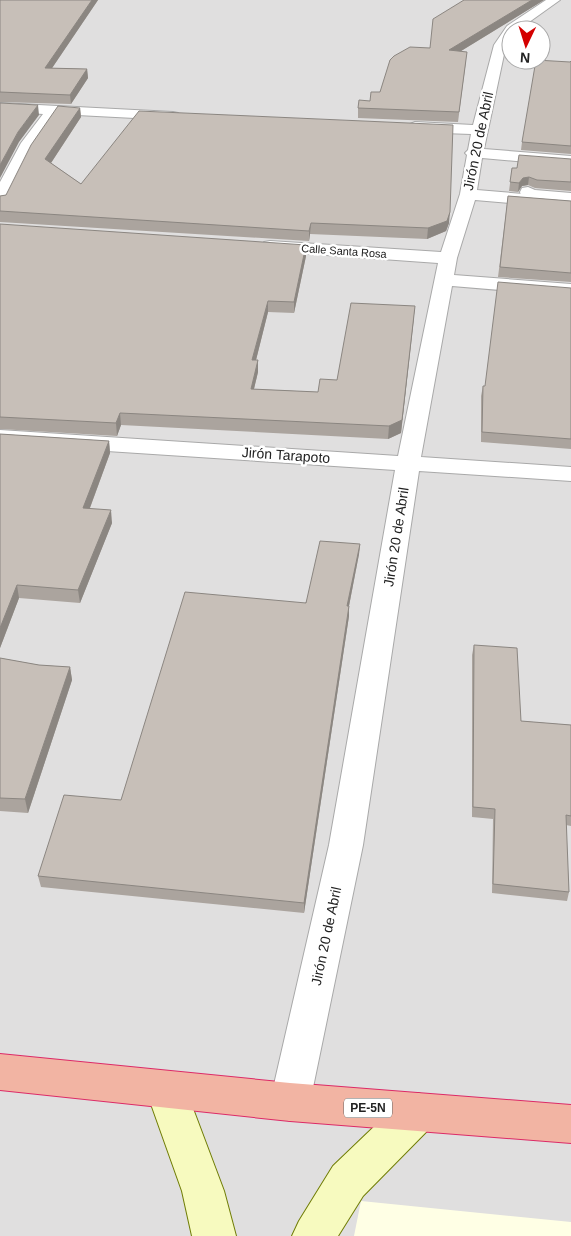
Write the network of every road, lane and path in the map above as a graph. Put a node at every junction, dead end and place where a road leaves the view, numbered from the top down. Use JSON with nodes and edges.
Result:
{"nodes":[{"id":1,"x":554,"y":0,"type":"edge"},
{"id":2,"x":0,"y":107,"type":"edge"},
{"id":3,"x":53,"y":111,"type":"junction"},
{"id":4,"x":191,"y":117,"type":"edge"},
{"id":5,"x":399,"y":126,"type":"edge"},
{"id":6,"x":476,"y":142,"type":"junction"},
{"id":7,"x":571,"y":161,"type":"edge"},
{"id":8,"x":528,"y":192,"type":"dead end"},
{"id":9,"x":468,"y":194,"type":"junction"},
{"id":10,"x":571,"y":198,"type":"edge"},
{"id":11,"x":0,"y":201,"type":"edge"},
{"id":12,"x":571,"y":203,"type":"edge"},
{"id":13,"x":249,"y":245,"type":"edge"},
{"id":14,"x":446,"y":269,"type":"junction"},
{"id":15,"x":571,"y":290,"type":"edge"},
{"id":16,"x":0,"y":437,"type":"edge"},
{"id":17,"x":408,"y":462,"type":"junction"},
{"id":18,"x":571,"y":474,"type":"edge"},
{"id":19,"x":0,"y":1072,"type":"edge"},
{"id":20,"x":166,"y":1090,"type":"junction"},
{"id":21,"x":290,"y":1102,"type":"junction"},
{"id":22,"x":418,"y":1112,"type":"junction"},
{"id":23,"x":571,"y":1124,"type":"edge"},
{"id":24,"x":214,"y":1236,"type":"edge"},
{"id":25,"x":314,"y":1236,"type":"edge"}],
"edges":[{"from":1,"to":6,"type":"street","name":"Jirón 20 de Abril"},
{"from":2,"to":3,"type":"street"},
{"from":3,"to":4,"type":"street"},
{"from":3,"to":11,"type":"street"},
{"from":5,"to":6,"type":"street"},
{"from":6,"to":7,"type":"street"},
{"from":6,"to":9,"type":"street","name":"Jirón 20 de Abril"},
{"from":8,"to":10,"type":"street"},
{"from":9,"to":12,"type":"street"},
{"from":9,"to":14,"type":"street","name":"Jirón 20 de Abril"},
{"from":13,"to":14,"type":"street","name":"Calle Santa Rosa"},
{"from":14,"to":15,"type":"street","name":"Calle Santa Rosa"},
{"from":14,"to":17,"type":"street","name":"Jirón 20 de Abril"},
{"from":16,"to":17,"type":"street","name":"Jirón Tarapoto"},
{"from":17,"to":18,"type":"street","name":"Jirón Tarapoto"},
{"from":17,"to":21,"type":"street","name":"Jirón 20 de Abril"},
{"from":19,"to":20,"type":"highway","number":"PE-5N"},
{"from":20,"to":21,"type":"highway","number":"PE-5N"},
{"from":20,"to":24,"type":"main road"},
{"from":21,"to":22,"type":"highway","number":"PE-5N"},
{"from":22,"to":23,"type":"highway","number":"PE-5N"},
{"from":22,"to":25,"type":"main road"}]}
